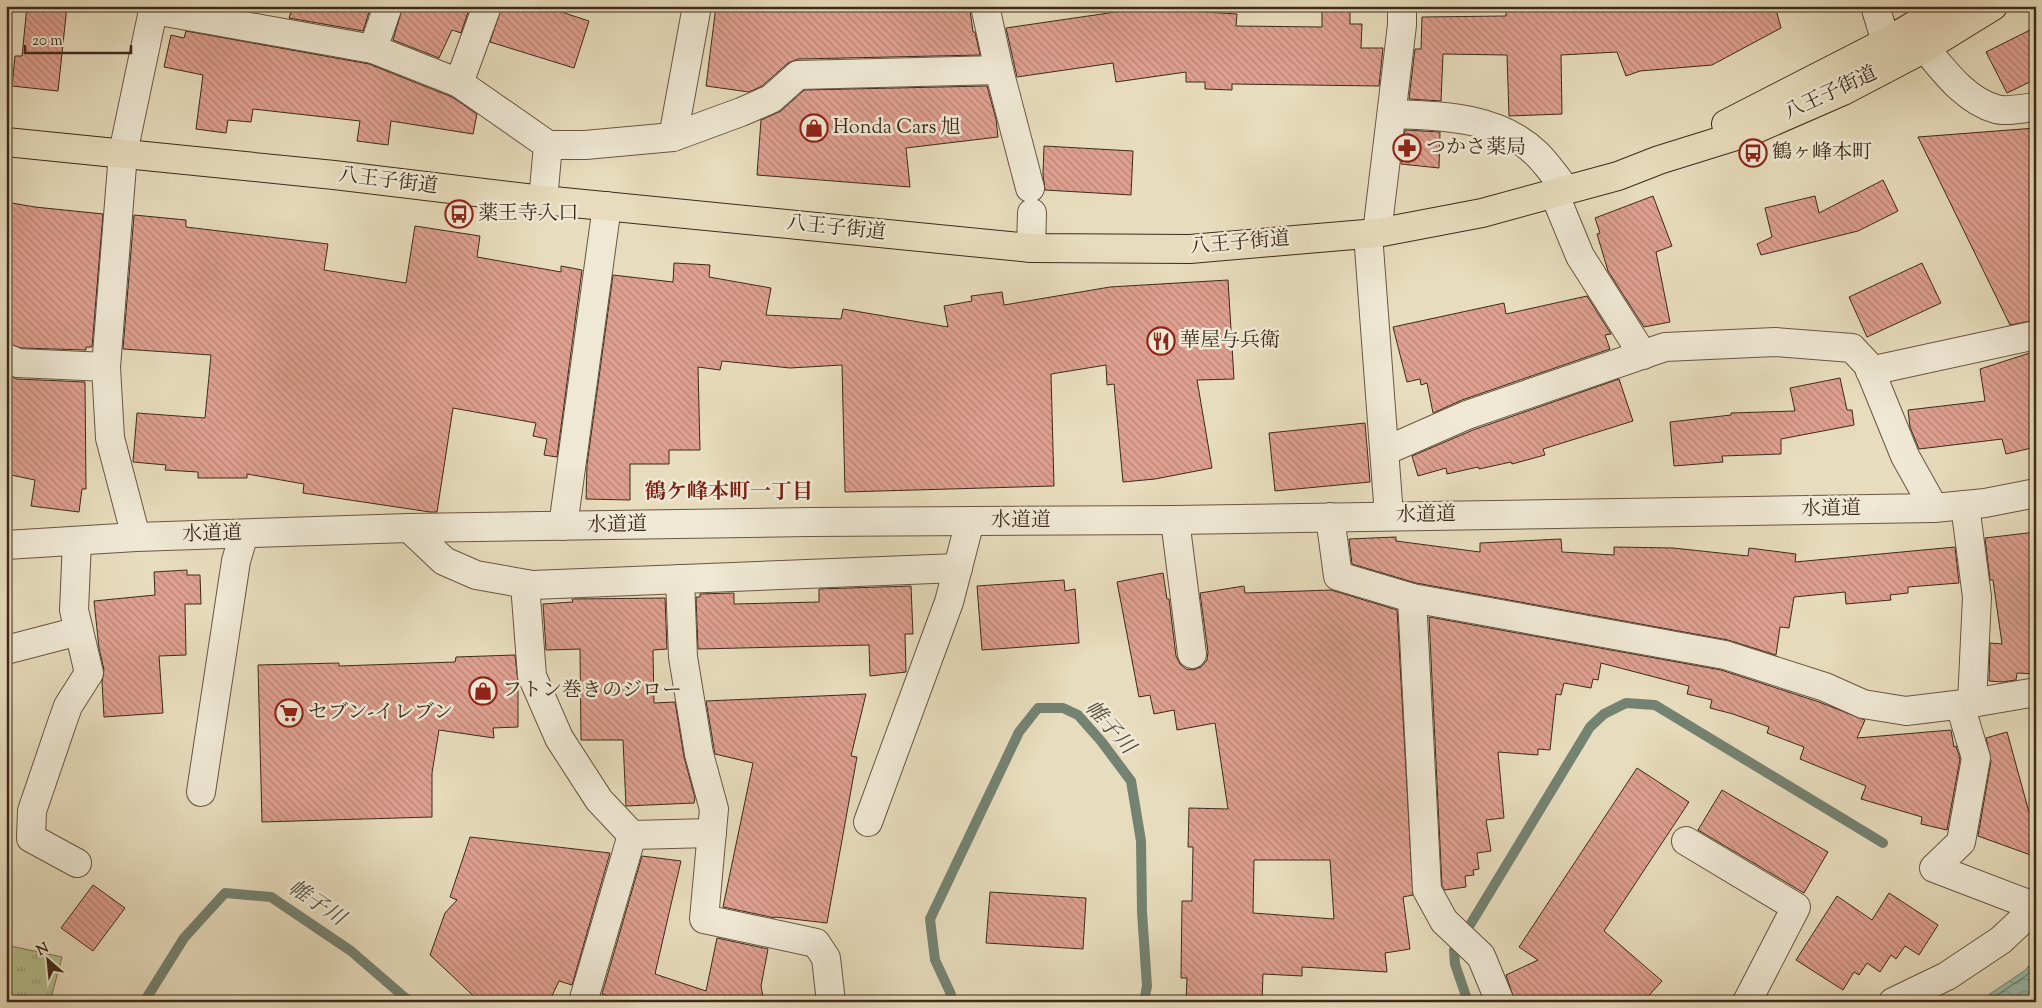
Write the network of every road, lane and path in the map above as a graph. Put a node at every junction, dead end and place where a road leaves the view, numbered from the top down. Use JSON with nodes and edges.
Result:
{"nodes":[{"id":1,"x":388,"y":6,"type":"edge"},
{"id":2,"x":487,"y":6,"type":"edge"},
{"id":3,"x":697,"y":6,"type":"edge"},
{"id":4,"x":985,"y":6,"type":"edge"},
{"id":5,"x":1402,"y":6,"type":"edge"},
{"id":6,"x":1875,"y":6,"type":"edge"},
{"id":7,"x":1947,"y":6,"type":"edge"},
{"id":8,"x":1993,"y":6,"type":"edge"},
{"id":9,"x":154,"y":8,"type":"edge"},
{"id":10,"x":1886,"y":42,"type":"junction"},
{"id":11,"x":1926,"y":48,"type":"junction"},
{"id":12,"x":373,"y":49,"type":"junction"},
{"id":13,"x":999,"y":70,"type":"junction"},
{"id":14,"x":459,"y":83,"type":"junction"},
{"id":15,"x":2036,"y":107,"type":"edge"},
{"id":16,"x":1392,"y":114,"type":"junction"},
{"id":17,"x":673,"y":137,"type":"junction"},
{"id":18,"x":6,"y":142,"type":"edge"},
{"id":19,"x":548,"y":146,"type":"junction"},
{"id":20,"x":123,"y":153,"type":"junction"},
{"id":21,"x":1659,"y":160,"type":"junction"},
{"id":22,"x":1560,"y":192,"type":"junction"},
{"id":23,"x":543,"y":200,"type":"junction"},
{"id":24,"x":607,"y":206,"type":"junction"},
{"id":25,"x":1372,"y":233,"type":"junction"},
{"id":26,"x":1031,"y":248,"type":"junction"},
{"id":27,"x":2036,"y":335,"type":"edge"},
{"id":28,"x":1643,"y":355,"type":"junction"},
{"id":29,"x":6,"y":358,"type":"edge"},
{"id":30,"x":106,"y":367,"type":"junction"},
{"id":31,"x":1870,"y":371,"type":"junction"},
{"id":32,"x":1385,"y":451,"type":"junction"},
{"id":33,"x":2036,"y":493,"type":"edge"},
{"id":34,"x":1965,"y":505,"type":"junction"},
{"id":35,"x":1934,"y":508,"type":"junction"},
{"id":36,"x":1390,"y":516,"type":"junction"},
{"id":37,"x":1330,"y":517,"type":"junction"},
{"id":38,"x":1174,"y":520,"type":"junction"},
{"id":39,"x":970,"y":521,"type":"junction"},
{"id":40,"x":563,"y":526,"type":"junction"},
{"id":41,"x":409,"y":528,"type":"junction"},
{"id":42,"x":244,"y":534,"type":"junction"},
{"id":43,"x":136,"y":537,"type":"junction"},
{"id":44,"x":77,"y":541,"type":"junction"},
{"id":45,"x":6,"y":545,"type":"edge"},
{"id":46,"x":958,"y":568,"type":"junction"},
{"id":47,"x":680,"y":579,"type":"junction"},
{"id":48,"x":525,"y":584,"type":"junction"},
{"id":49,"x":1412,"y":598,"type":"junction"},
{"id":50,"x":79,"y":630,"type":"junction"},
{"id":51,"x":6,"y":650,"type":"edge"},
{"id":52,"x":1192,"y":654,"type":"dead end"},
{"id":53,"x":2036,"y":692,"type":"edge"},
{"id":54,"x":1966,"y":704,"type":"junction"},
{"id":55,"x":201,"y":792,"type":"dead end"},
{"id":56,"x":868,"y":822,"type":"dead end"},
{"id":57,"x":712,"y":833,"type":"junction"},
{"id":58,"x":632,"y":835,"type":"junction"},
{"id":59,"x":1686,"y":841,"type":"dead end"},
{"id":60,"x":77,"y":863,"type":"dead end"},
{"id":61,"x":2036,"y":907,"type":"edge"},
{"id":62,"x":583,"y":1002,"type":"edge"},
{"id":63,"x":831,"y":1002,"type":"edge"},
{"id":64,"x":1500,"y":1002,"type":"edge"},
{"id":65,"x":1747,"y":1002,"type":"edge"},
{"id":66,"x":1893,"y":1002,"type":"edge"}],
"edges":[{"from":1,"to":12,"type":"street"},
{"from":2,"to":14,"type":"street"},
{"from":3,"to":17,"type":"street"},
{"from":4,"to":13,"type":"street"},
{"from":5,"to":16,"type":"street"},
{"from":6,"to":10,"type":"street"},
{"from":7,"to":10,"type":"highway","name":"八王子街道"},
{"from":8,"to":11,"type":"highway","name":"八王子街道"},
{"from":9,"to":12,"type":"street"},
{"from":9,"to":20,"type":"street"},
{"from":10,"to":21,"type":"highway","name":"八王子街道"},
{"from":11,"to":15,"type":"street"},
{"from":11,"to":21,"type":"highway","name":"八王子街道"},
{"from":12,"to":14,"type":"street"},
{"from":13,"to":17,"type":"street"},
{"from":13,"to":26,"type":"street"},
{"from":14,"to":19,"type":"street"},
{"from":16,"to":22,"type":"street"},
{"from":16,"to":25,"type":"street"},
{"from":17,"to":19,"type":"street"},
{"from":18,"to":20,"type":"highway","name":"八王子街道"},
{"from":19,"to":23,"type":"street"},
{"from":20,"to":23,"type":"highway","name":"八王子街道"},
{"from":20,"to":30,"type":"street"},
{"from":21,"to":22,"type":"highway","name":"八王子街道"},
{"from":22,"to":25,"type":"highway","name":"八王子街道"},
{"from":22,"to":28,"type":"street"},
{"from":23,"to":24,"type":"highway","name":"八王子街道"},
{"from":24,"to":26,"type":"highway","name":"八王子街道"},
{"from":24,"to":40,"type":"street"},
{"from":25,"to":26,"type":"highway","name":"八王子街道"},
{"from":25,"to":32,"type":"street"},
{"from":27,"to":31,"type":"street"},
{"from":28,"to":31,"type":"street"},
{"from":28,"to":32,"type":"street"},
{"from":29,"to":30,"type":"street"},
{"from":30,"to":43,"type":"street"},
{"from":31,"to":35,"type":"street"},
{"from":32,"to":36,"type":"street"},
{"from":33,"to":34,"type":"street","name":"水道道"},
{"from":34,"to":35,"type":"street","name":"水道道"},
{"from":34,"to":54,"type":"street"},
{"from":35,"to":36,"type":"street","name":"水道道"},
{"from":36,"to":37,"type":"street","name":"水道道"},
{"from":37,"to":38,"type":"street","name":"水道道"},
{"from":37,"to":49,"type":"street"},
{"from":38,"to":39,"type":"street","name":"水道道"},
{"from":38,"to":52,"type":"street"},
{"from":39,"to":40,"type":"street","name":"水道道"},
{"from":39,"to":46,"type":"street"},
{"from":40,"to":41,"type":"street","name":"水道道"},
{"from":41,"to":42,"type":"street","name":"水道道"},
{"from":41,"to":48,"type":"street"},
{"from":42,"to":43,"type":"street","name":"水道道"},
{"from":42,"to":55,"type":"street"},
{"from":43,"to":44,"type":"street","name":"水道道"},
{"from":44,"to":45,"type":"street","name":"水道道"},
{"from":44,"to":50,"type":"street"},
{"from":46,"to":47,"type":"street"},
{"from":46,"to":56,"type":"street"},
{"from":47,"to":48,"type":"street"},
{"from":47,"to":57,"type":"street"},
{"from":48,"to":58,"type":"street"},
{"from":49,"to":54,"type":"street"},
{"from":49,"to":64,"type":"street"},
{"from":50,"to":51,"type":"street"},
{"from":50,"to":60,"type":"street"},
{"from":53,"to":54,"type":"street"},
{"from":54,"to":61,"type":"street"},
{"from":57,"to":58,"type":"street"},
{"from":57,"to":63,"type":"street"},
{"from":58,"to":62,"type":"street"},
{"from":59,"to":65,"type":"street"},
{"from":61,"to":66,"type":"street"}]}
